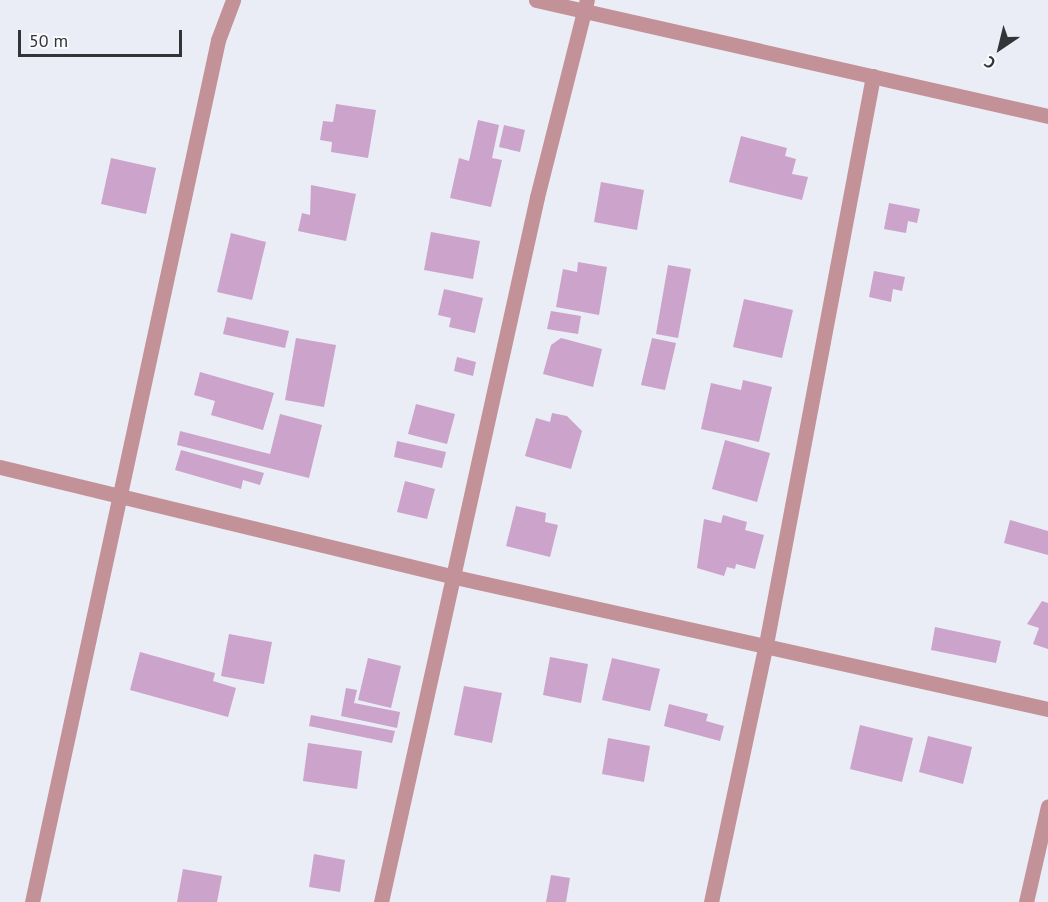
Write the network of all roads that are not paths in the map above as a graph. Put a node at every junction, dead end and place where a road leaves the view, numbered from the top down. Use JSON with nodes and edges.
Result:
{"nodes":[{"id":1,"x":232,"y":0,"type":"edge"},
{"id":2,"x":536,"y":0,"type":"edge"},
{"id":3,"x":585,"y":5,"type":"edge"},
{"id":4,"x":873,"y":76,"type":"junction"},
{"id":5,"x":1048,"y":116,"type":"edge"},
{"id":6,"x":0,"y":468,"type":"edge"},
{"id":7,"x":121,"y":496,"type":"junction"},
{"id":8,"x":455,"y":577,"type":"junction"},
{"id":9,"x":766,"y":644,"type":"junction"},
{"id":10,"x":1048,"y":709,"type":"edge"},
{"id":11,"x":1048,"y":806,"type":"edge"},
{"id":12,"x":32,"y":902,"type":"edge"},
{"id":13,"x":381,"y":902,"type":"edge"},
{"id":14,"x":711,"y":902,"type":"edge"},
{"id":15,"x":1026,"y":902,"type":"edge"}],
"edges":[{"from":1,"to":7,"type":"street"},
{"from":2,"to":3,"type":"street"},
{"from":3,"to":4,"type":"street"},
{"from":3,"to":8,"type":"street"},
{"from":4,"to":5,"type":"street"},
{"from":4,"to":9,"type":"street"},
{"from":6,"to":7,"type":"street"},
{"from":7,"to":8,"type":"street"},
{"from":7,"to":12,"type":"street"},
{"from":8,"to":9,"type":"street"},
{"from":8,"to":13,"type":"street"},
{"from":9,"to":10,"type":"street"},
{"from":9,"to":14,"type":"street"},
{"from":11,"to":15,"type":"street"}]}
